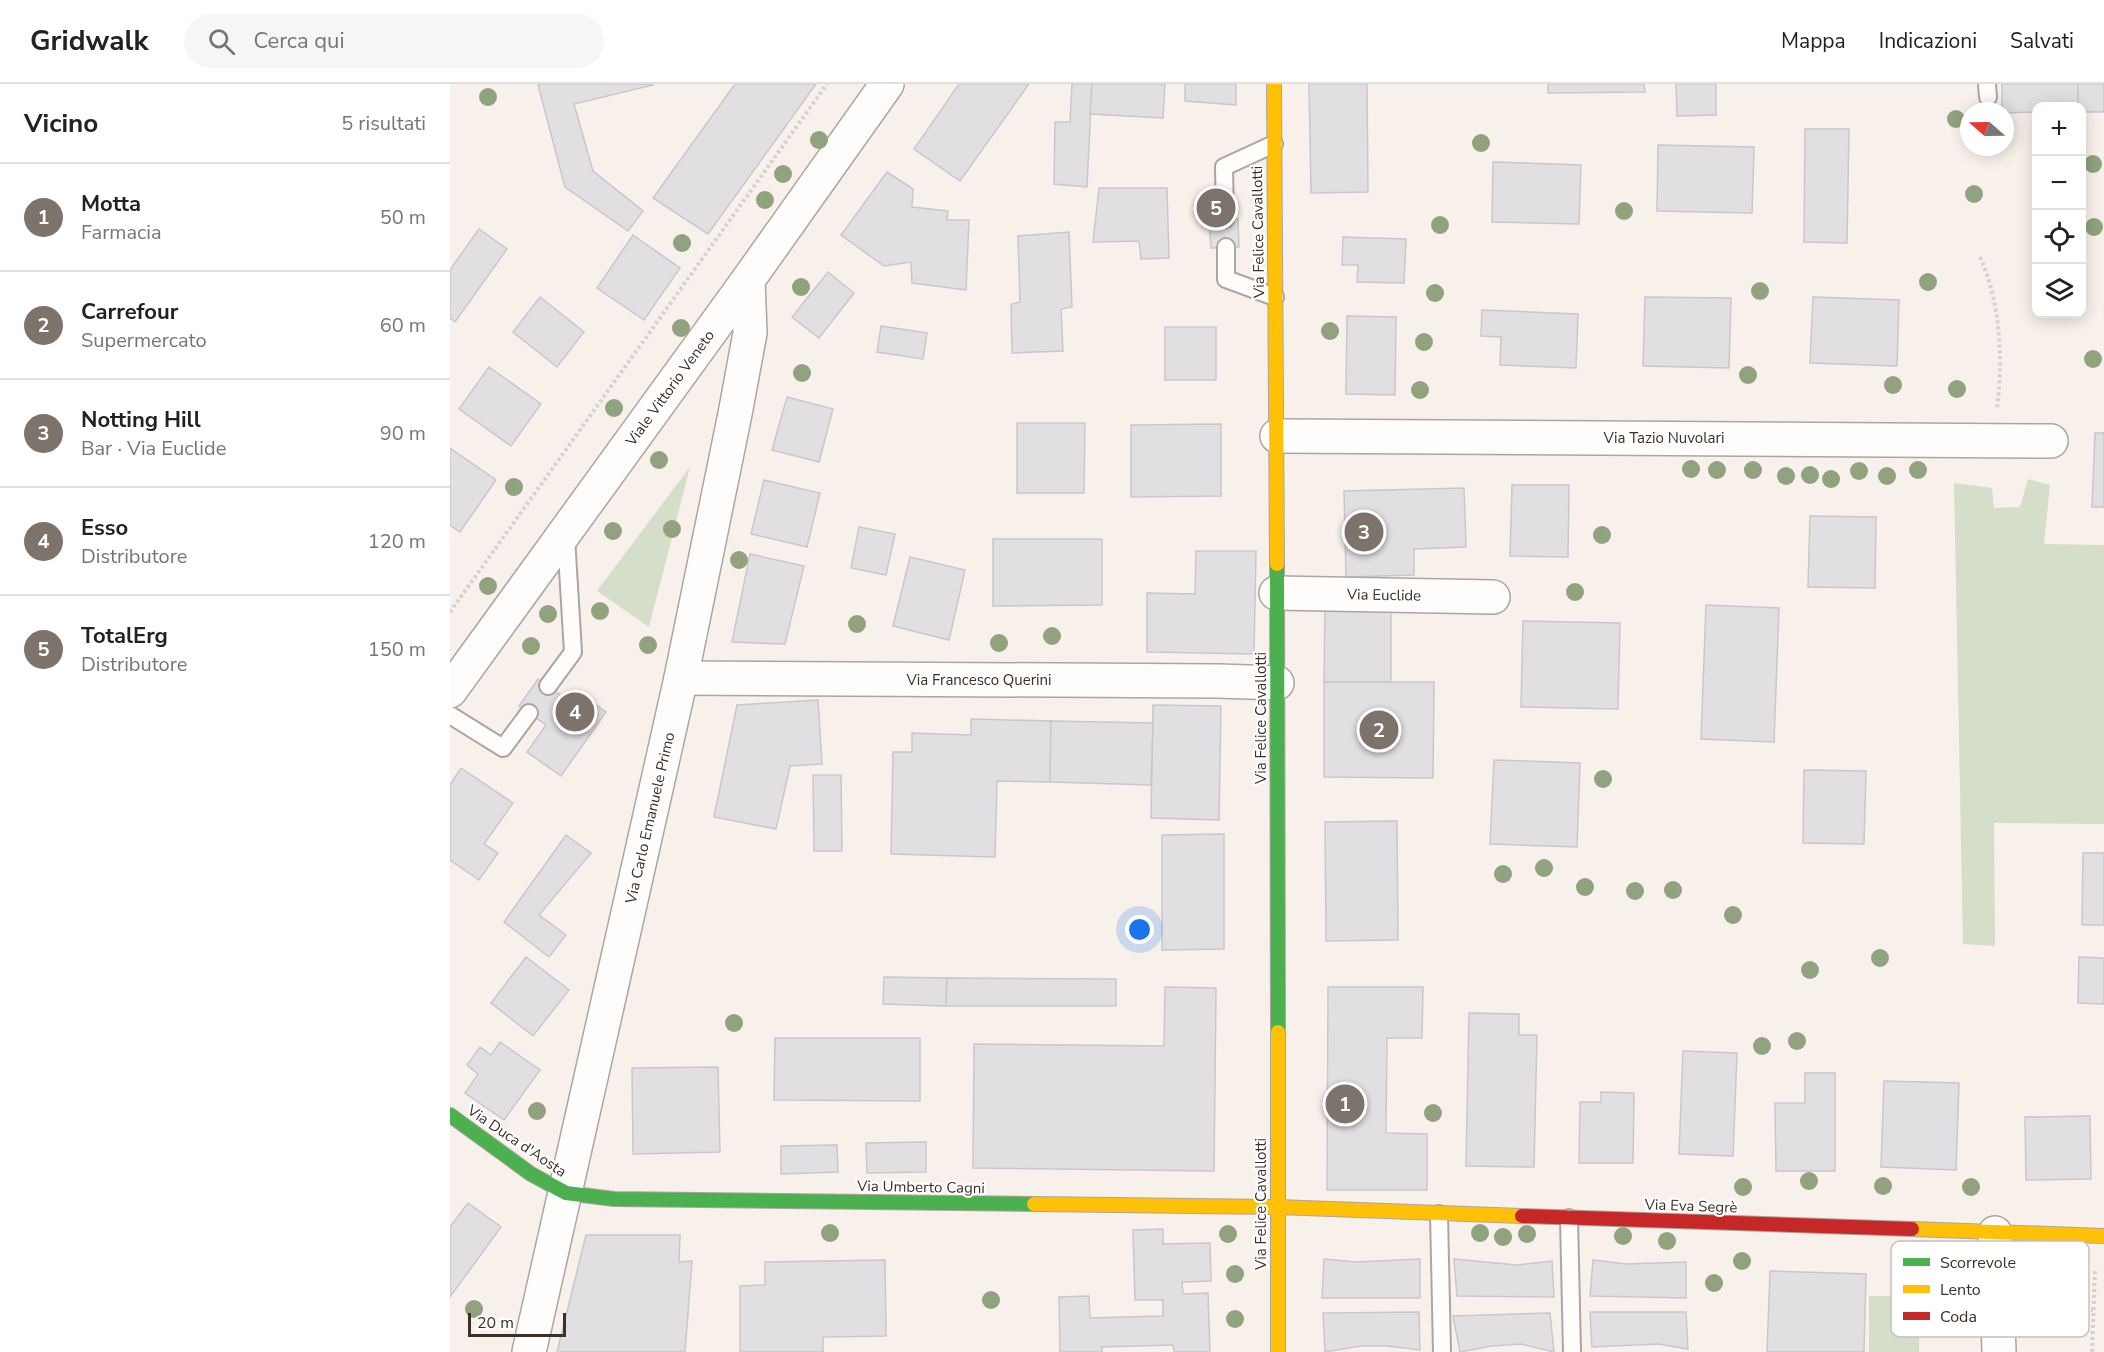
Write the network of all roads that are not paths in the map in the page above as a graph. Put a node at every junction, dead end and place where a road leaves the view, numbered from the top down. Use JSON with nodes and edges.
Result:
{"nodes":[{"id":1,"x":887,"y":84,"type":"edge"},
{"id":2,"x":1274,"y":84,"type":"edge"},
{"id":3,"x":1274,"y":144,"type":"junction"},
{"id":4,"x":1225,"y":219,"type":"dead end"},
{"id":5,"x":1226,"y":247,"type":"dead end"},
{"id":6,"x":748,"y":280,"type":"junction"},
{"id":7,"x":1275,"y":297,"type":"junction"},
{"id":8,"x":1277,"y":436,"type":"junction"},
{"id":9,"x":2051,"y":441,"type":"dead end"},
{"id":10,"x":565,"y":531,"type":"junction"},
{"id":11,"x":1276,"y":593,"type":"junction"},
{"id":12,"x":1492,"y":597,"type":"dead end"},
{"id":13,"x":681,"y":678,"type":"junction"},
{"id":14,"x":1277,"y":683,"type":"junction"},
{"id":15,"x":548,"y":686,"type":"dead end"},
{"id":16,"x":450,"y":691,"type":"edge"},
{"id":17,"x":529,"y":713,"type":"dead end"},
{"id":18,"x":450,"y":715,"type":"edge"},
{"id":19,"x":450,"y":1115,"type":"edge"},
{"id":20,"x":566,"y":1193,"type":"junction"},
{"id":21,"x":1277,"y":1207,"type":"junction"},
{"id":22,"x":1440,"y":1214,"type":"junction"},
{"id":23,"x":1569,"y":1218,"type":"junction"},
{"id":24,"x":1995,"y":1233,"type":"junction"},
{"id":25,"x":2100,"y":1236,"type":"edge"},
{"id":26,"x":1995,"y":1241,"type":"edge"},
{"id":27,"x":1999,"y":1337,"type":"edge"},
{"id":28,"x":529,"y":1352,"type":"edge"},
{"id":29,"x":1278,"y":1352,"type":"edge"},
{"id":30,"x":1442,"y":1352,"type":"edge"},
{"id":31,"x":1572,"y":1352,"type":"edge"},
{"id":32,"x":1999,"y":1352,"type":"edge"}],
"edges":[{"from":1,"to":6,"type":"street","name":"Viale Vittorio Veneto"},
{"from":2,"to":3,"type":"street","name":"Via Felice Cavallotti"},
{"from":3,"to":4,"type":"lane"},
{"from":3,"to":7,"type":"street","name":"Via Felice Cavallotti"},
{"from":5,"to":7,"type":"lane"},
{"from":6,"to":10,"type":"street","name":"Viale Vittorio Veneto"},
{"from":6,"to":13,"type":"street","name":"Via Carlo Emanuele Primo"},
{"from":7,"to":8,"type":"street","name":"Via Felice Cavallotti"},
{"from":8,"to":9,"type":"street","name":"Via Tazio Nuvolari"},
{"from":8,"to":11,"type":"street","name":"Via Felice Cavallotti"},
{"from":10,"to":15,"type":"lane"},
{"from":10,"to":16,"type":"street","name":"Viale Vittorio Veneto"},
{"from":11,"to":12,"type":"street","name":"Via Euclide"},
{"from":11,"to":14,"type":"street","name":"Via Felice Cavallotti"},
{"from":13,"to":14,"type":"street","name":"Via Francesco Querini"},
{"from":13,"to":20,"type":"street","name":"Via Carlo Emanuele Primo"},
{"from":14,"to":21,"type":"street","name":"Via Felice Cavallotti"},
{"from":17,"to":18,"type":"lane"},
{"from":19,"to":20,"type":"street","name":"Via Duca d'Aosta"},
{"from":20,"to":21,"type":"street","name":"Via Umberto Cagni"},
{"from":20,"to":28,"type":"street","name":"Via Carlo Emanuele Primo"},
{"from":21,"to":22,"type":"street","name":"Via Eva Segrè"},
{"from":21,"to":29,"type":"street","name":"Via Felice Cavallotti"},
{"from":22,"to":23,"type":"street","name":"Via Eva Segrè"},
{"from":22,"to":30,"type":"lane"},
{"from":23,"to":24,"type":"street","name":"Via Eva Segrè"},
{"from":23,"to":31,"type":"lane"},
{"from":24,"to":25,"type":"street","name":"Via Eva Segrè"},
{"from":24,"to":26,"type":"street"},
{"from":27,"to":32,"type":"street"}]}
